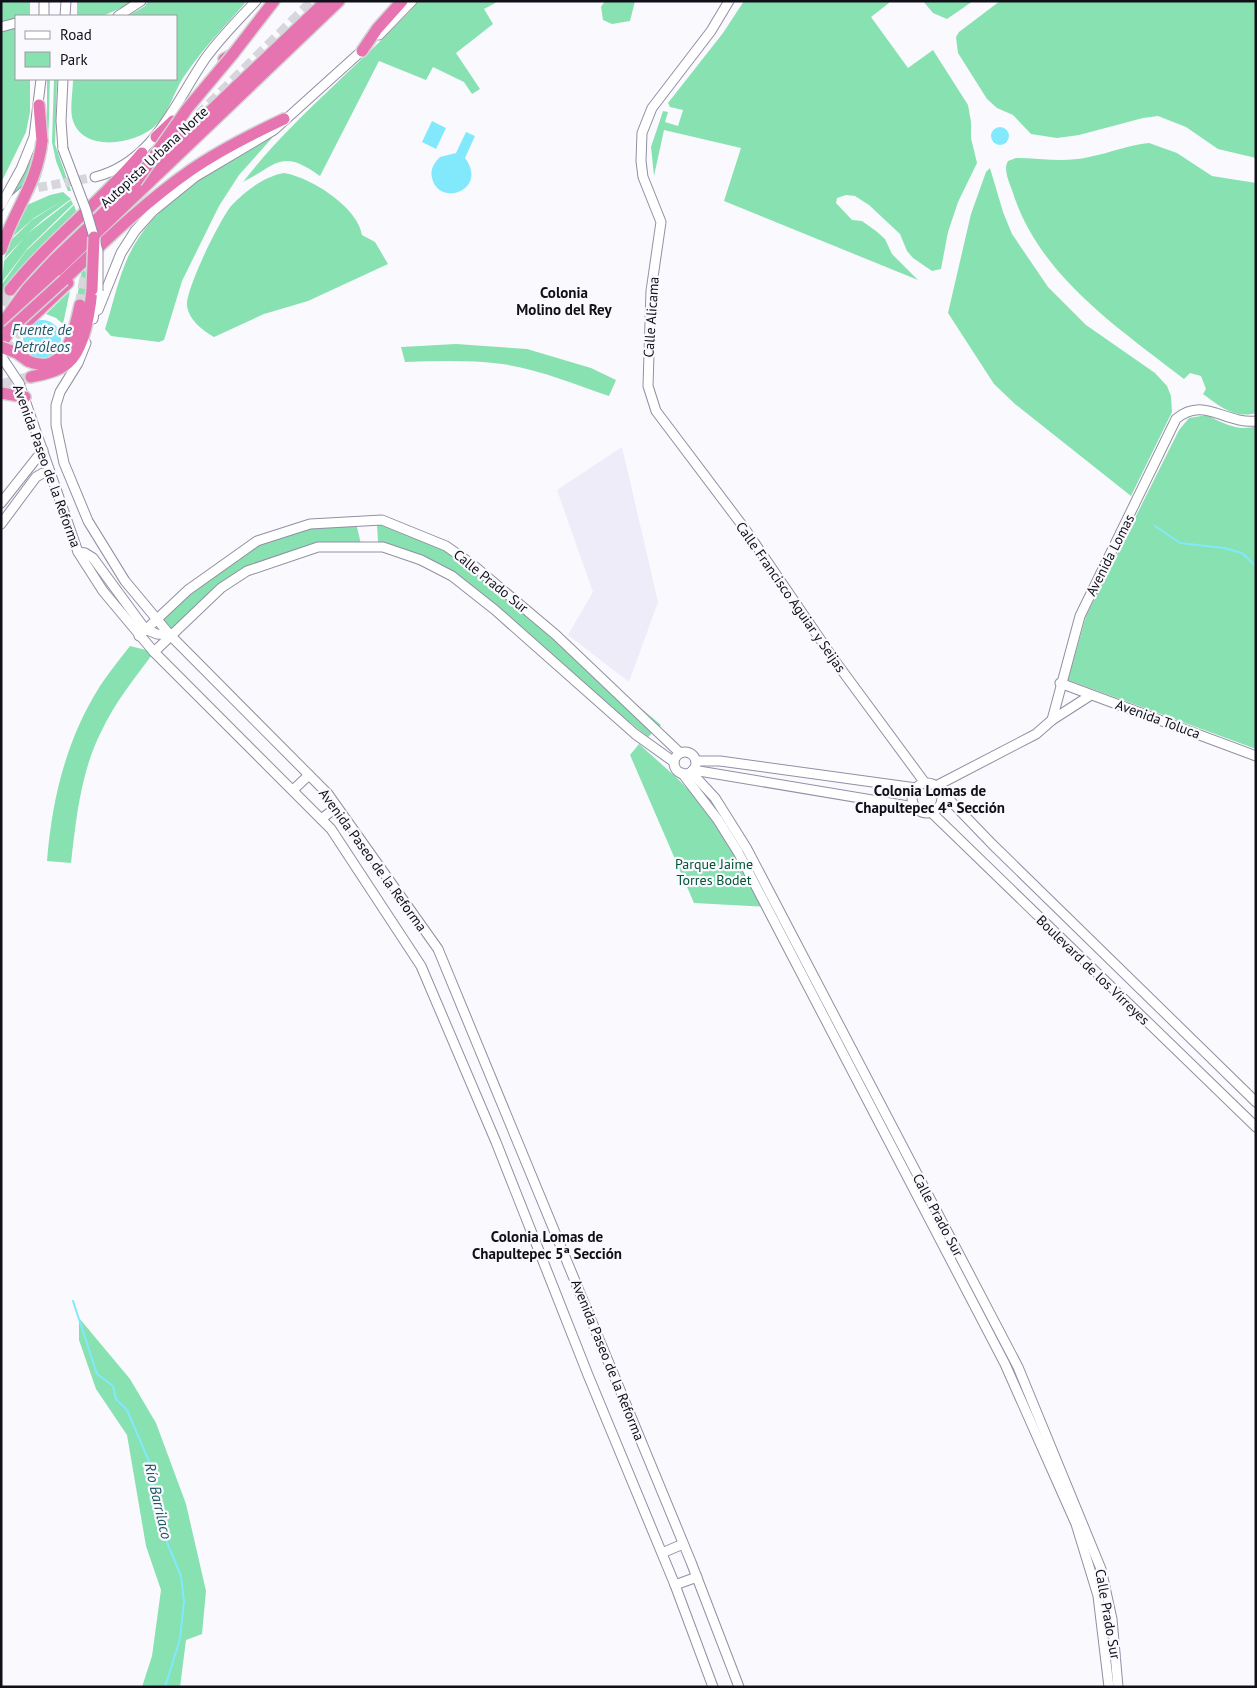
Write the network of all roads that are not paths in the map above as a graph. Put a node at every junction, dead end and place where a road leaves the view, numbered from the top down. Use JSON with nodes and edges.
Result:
{"nodes":[{"id":1,"x":44,"y":1,"type":"edge"},
{"id":2,"x":66,"y":1,"type":"edge"},
{"id":3,"x":142,"y":1,"type":"edge"},
{"id":4,"x":256,"y":1,"type":"edge"},
{"id":5,"x":274,"y":1,"type":"edge"},
{"id":6,"x":326,"y":1,"type":"edge"},
{"id":7,"x":338,"y":1,"type":"edge"},
{"id":8,"x":402,"y":1,"type":"edge"},
{"id":9,"x":412,"y":1,"type":"edge"},
{"id":10,"x":729,"y":1,"type":"edge"},
{"id":11,"x":44,"y":15,"type":"edge"},
{"id":12,"x":65,"y":15,"type":"edge"},
{"id":13,"x":120,"y":15,"type":"edge"},
{"id":14,"x":15,"y":23,"type":"edge"},
{"id":15,"x":1,"y":27,"type":"edge"},
{"id":16,"x":362,"y":51,"type":"junction"},
{"id":17,"x":233,"y":54,"type":"junction"},
{"id":18,"x":41,"y":80,"type":"edge"},
{"id":19,"x":63,"y":80,"type":"edge"},
{"id":20,"x":205,"y":81,"type":"junction"},
{"id":21,"x":196,"y":98,"type":"junction"},
{"id":22,"x":39,"y":105,"type":"joint"},
{"id":23,"x":284,"y":119,"type":"junction"},
{"id":24,"x":156,"y":137,"type":"junction"},
{"id":25,"x":37,"y":143,"type":"junction"},
{"id":26,"x":142,"y":153,"type":"junction"},
{"id":27,"x":95,"y":176,"type":"tunnel mouth"},
{"id":28,"x":136,"y":182,"type":"junction"},
{"id":29,"x":25,"y":190,"type":"tunnel mouth"},
{"id":30,"x":153,"y":200,"type":"junction"},
{"id":31,"x":1,"y":205,"type":"edge"},
{"id":32,"x":1,"y":223,"type":"edge"},
{"id":33,"x":94,"y":237,"type":"junction"},
{"id":34,"x":1,"y":250,"type":"edge"},
{"id":35,"x":10,"y":290,"type":"tunnel mouth"},
{"id":36,"x":80,"y":305,"type":"tunnel mouth"},
{"id":37,"x":94,"y":317,"type":"junction"},
{"id":38,"x":28,"y":321,"type":"tunnel mouth"},
{"id":39,"x":5,"y":328,"type":"edge"},
{"id":40,"x":1,"y":346,"type":"edge"},
{"id":41,"x":1,"y":356,"type":"edge"},
{"id":42,"x":31,"y":377,"type":"tunnel mouth"},
{"id":43,"x":1,"y":393,"type":"edge"},
{"id":44,"x":25,"y":397,"type":"junction"},
{"id":45,"x":656,"y":411,"type":"joint"},
{"id":46,"x":1256,"y":421,"type":"edge"},
{"id":47,"x":43,"y":450,"type":"junction"},
{"id":48,"x":50,"y":474,"type":"junction"},
{"id":49,"x":1,"y":503,"type":"edge"},
{"id":50,"x":1,"y":524,"type":"edge"},
{"id":51,"x":156,"y":619,"type":"junction"},
{"id":52,"x":142,"y":632,"type":"junction"},
{"id":53,"x":170,"y":635,"type":"junction"},
{"id":54,"x":154,"y":652,"type":"junction"},
{"id":55,"x":1060,"y":683,"type":"junction"},
{"id":56,"x":1091,"y":695,"type":"junction"},
{"id":57,"x":1052,"y":720,"type":"junction"},
{"id":58,"x":680,"y":753,"type":"junction"},
{"id":59,"x":1256,"y":756,"type":"edge"},
{"id":60,"x":674,"y":762,"type":"junction"},
{"id":61,"x":690,"y":769,"type":"junction"},
{"id":62,"x":309,"y":775,"type":"junction"},
{"id":63,"x":921,"y":785,"type":"junction"},
{"id":64,"x":938,"y":788,"type":"junction"},
{"id":65,"x":293,"y":790,"type":"junction"},
{"id":66,"x":914,"y":806,"type":"junction"},
{"id":67,"x":338,"y":807,"type":"junction"},
{"id":68,"x":932,"y":813,"type":"junction"},
{"id":69,"x":321,"y":819,"type":"junction"},
{"id":70,"x":1256,"y":1102,"type":"edge"},
{"id":71,"x":1256,"y":1127,"type":"edge"},
{"id":72,"x":683,"y":1544,"type":"junction"},
{"id":73,"x":662,"y":1553,"type":"junction"},
{"id":74,"x":697,"y":1578,"type":"junction"},
{"id":75,"x":675,"y":1585,"type":"junction"},
{"id":76,"x":1107,"y":1619,"type":"junction"},
{"id":77,"x":713,"y":1687,"type":"edge"},
{"id":78,"x":739,"y":1687,"type":"edge"},
{"id":79,"x":1109,"y":1687,"type":"edge"},
{"id":80,"x":1118,"y":1687,"type":"edge"}],
"edges":[{"from":1,"to":11,"type":"street"},
{"from":2,"to":12,"type":"street"},
{"from":3,"to":13,"type":"street"},
{"from":4,"to":24,"type":"street"},
{"from":5,"to":17,"type":"highway"},
{"from":6,"to":28,"type":"highway","name":"Autopista Urbana Norte","bridge":true},
{"from":7,"to":39,"type":"highway","name":"Autopista Urbana Norte","bridge":true},
{"from":8,"to":16,"type":"highway"},
{"from":9,"to":16,"type":"street"},
{"from":10,"to":45,"type":"street","name":"Calle Alicama"},
{"from":14,"to":15,"type":"street"},
{"from":16,"to":23,"type":"street"},
{"from":17,"to":20,"type":"highway"},
{"from":17,"to":21,"type":"highway","bridge":true},
{"from":18,"to":22,"type":"street"},
{"from":19,"to":33,"type":"street","name":"Avenida Paseo de la Reforma","bridge":true},
{"from":20,"to":21,"type":"highway","bridge":true},
{"from":20,"to":24,"type":"highway","bridge":true},
{"from":21,"to":28,"type":"highway","bridge":true},
{"from":22,"to":25,"type":"highway"},
{"from":23,"to":30,"type":"highway"},
{"from":23,"to":37,"type":"street"},
{"from":24,"to":26,"type":"street"},
{"from":25,"to":31,"type":"street"},
{"from":25,"to":34,"type":"highway","bridge":true},
{"from":26,"to":27,"type":"street"},
{"from":26,"to":35,"type":"highway"},
{"from":28,"to":39,"type":"highway","name":"Autopista Urbana Norte"},
{"from":29,"to":32,"type":"street"},
{"from":30,"to":38,"type":"highway"},
{"from":30,"to":39,"type":"highway","bridge":true},
{"from":33,"to":37,"type":"street","name":"Avenida Paseo de la Reforma","bridge":true},
{"from":33,"to":42,"type":"highway","bridge":true},
{"from":36,"to":40,"type":"highway","bridge":true},
{"from":37,"to":51,"type":"street","name":"Avenida Paseo de la Reforma"},
{"from":39,"to":40,"type":"highway","name":"Autopista Urbana Norte"},
{"from":41,"to":44,"type":"street","name":"Avenida Paseo de la Reforma","bridge":true},
{"from":43,"to":44,"type":"highway"},
{"from":44,"to":47,"type":"street","name":"Avenida Paseo de la Reforma"},
{"from":45,"to":63,"type":"street","name":"Calle Francisco Aguiar y Seijas"},
{"from":46,"to":55,"type":"street","name":"Avenida Lomas"},
{"from":47,"to":48,"type":"street","name":"Avenida Paseo de la Reforma"},
{"from":47,"to":49,"type":"street"},
{"from":48,"to":50,"type":"street"},
{"from":48,"to":52,"type":"street","name":"Avenida Paseo de la Reforma"},
{"from":51,"to":52,"type":"street","name":"Calle Prado Sur"},
{"from":51,"to":53,"type":"street","name":"Avenida Paseo de la Reforma"},
{"from":51,"to":58,"type":"street","name":"Calle Prado Sur"},
{"from":52,"to":53,"type":"street"},
{"from":52,"to":54,"type":"street","name":"Avenida Paseo de la Reforma"},
{"from":53,"to":54,"type":"street","name":"Calle Prado Sur"},
{"from":53,"to":60,"type":"street","name":"Calle Prado Sur"},
{"from":53,"to":62,"type":"street","name":"Avenida Paseo de la Reforma"},
{"from":54,"to":65,"type":"street","name":"Avenida Paseo de la Reforma"},
{"from":55,"to":56,"type":"street","name":"Avenida Toluca"},
{"from":55,"to":57,"type":"street","name":"Avenida Lomas"},
{"from":56,"to":57,"type":"street"},
{"from":56,"to":59,"type":"street","name":"Avenida Toluca"},
{"from":57,"to":64,"type":"street"},
{"from":58,"to":60,"type":"street"},
{"from":58,"to":61,"type":"street","name":"Calle Prado Sur"},
{"from":60,"to":61,"type":"street","name":"Calle Prado Sur"},
{"from":61,"to":63,"type":"street"},
{"from":61,"to":66,"type":"street"},
{"from":61,"to":76,"type":"street","name":"Calle Prado Sur"},
{"from":62,"to":65,"type":"street"},
{"from":62,"to":67,"type":"street","name":"Avenida Paseo de la Reforma"},
{"from":63,"to":64,"type":"street"},
{"from":63,"to":66,"type":"street"},
{"from":64,"to":68,"type":"street"},
{"from":64,"to":70,"type":"street","name":"Boulevard de los Virreyes"},
{"from":65,"to":69,"type":"street","name":"Avenida Paseo de la Reforma"},
{"from":66,"to":68,"type":"street"},
{"from":67,"to":69,"type":"street"},
{"from":67,"to":72,"type":"street","name":"Avenida Paseo de la Reforma"},
{"from":68,"to":71,"type":"street","name":"Boulevard de los Virreyes"},
{"from":69,"to":73,"type":"street","name":"Avenida Paseo de la Reforma"},
{"from":72,"to":73,"type":"street"},
{"from":72,"to":74,"type":"street","name":"Avenida Paseo de la Reforma"},
{"from":73,"to":75,"type":"street","name":"Avenida Paseo de la Reforma"},
{"from":74,"to":75,"type":"street"},
{"from":74,"to":78,"type":"street","name":"Avenida Paseo de la Reforma"},
{"from":75,"to":77,"type":"street","name":"Avenida Paseo de la Reforma"},
{"from":76,"to":79,"type":"street","name":"Calle Prado Sur"},
{"from":76,"to":80,"type":"street","name":"Calle Prado Sur"}]}
